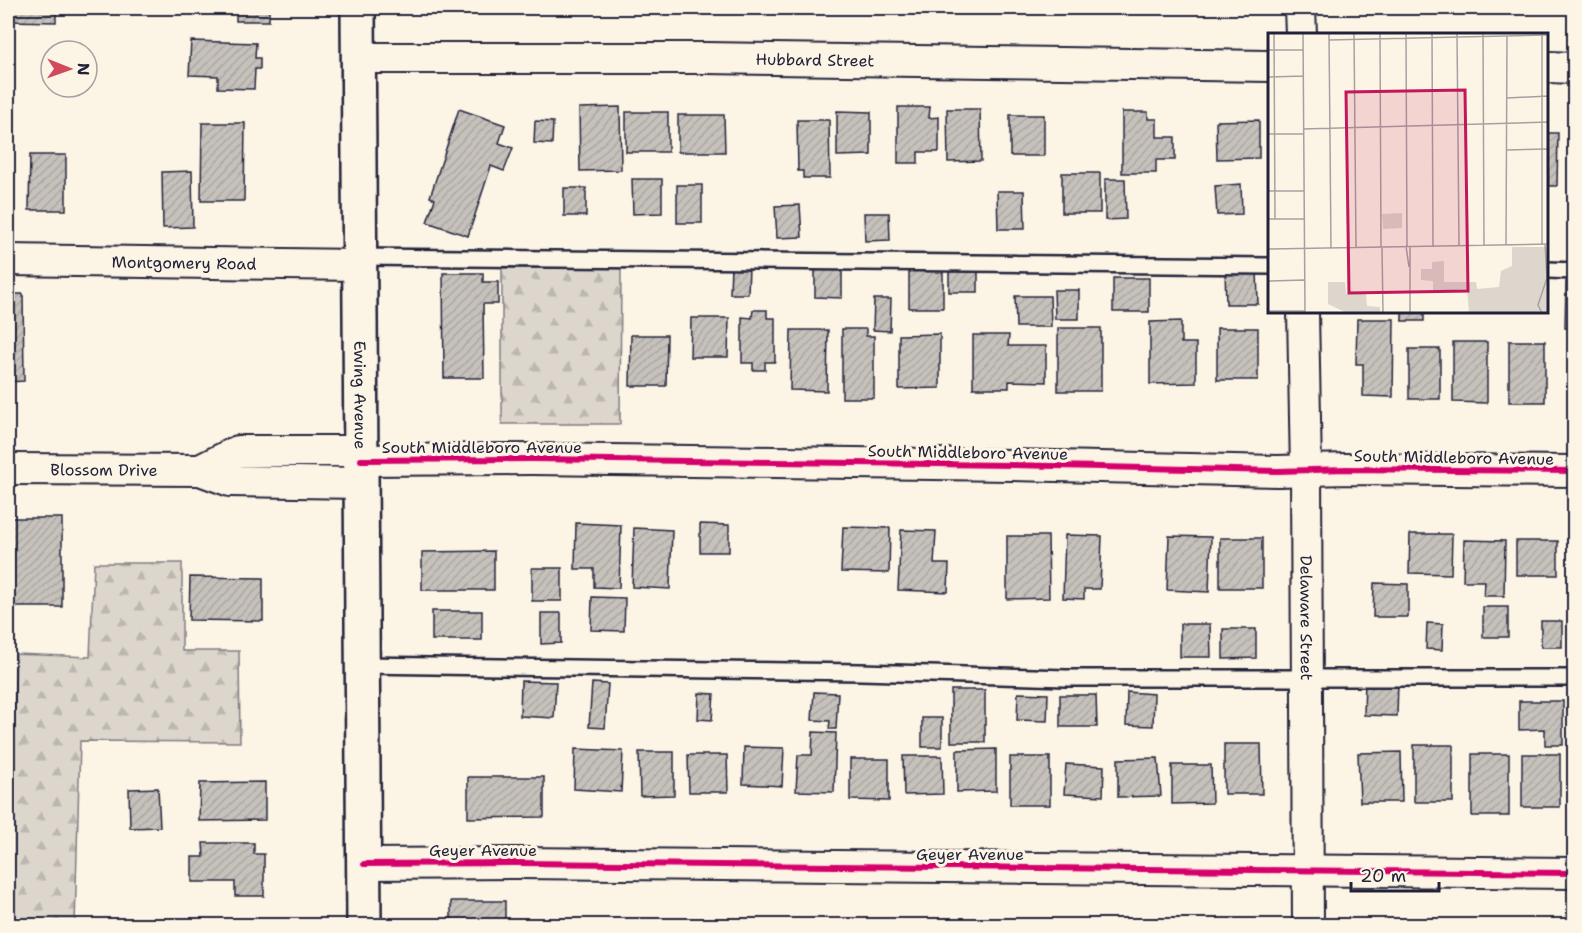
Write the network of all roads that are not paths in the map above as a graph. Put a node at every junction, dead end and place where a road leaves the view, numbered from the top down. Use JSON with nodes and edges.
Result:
{"nodes":[{"id":1,"x":358,"y":8,"type":"edge"},
{"id":2,"x":1300,"y":8,"type":"edge"},
{"id":3,"x":1301,"y":33,"type":"edge"},
{"id":4,"x":359,"y":58,"type":"junction"},
{"id":5,"x":1268,"y":66,"type":"edge"},
{"id":6,"x":1549,"y":68,"type":"edge"},
{"id":7,"x":1575,"y":68,"type":"edge"},
{"id":8,"x":8,"y":260,"type":"edge"},
{"id":9,"x":359,"y":261,"type":"junction"},
{"id":10,"x":1268,"y":266,"type":"edge"},
{"id":11,"x":1549,"y":270,"type":"edge"},
{"id":12,"x":1575,"y":271,"type":"edge"},
{"id":13,"x":1303,"y":314,"type":"edge"},
{"id":14,"x":361,"y":465,"type":"junction"},
{"id":15,"x":8,"y":469,"type":"edge"},
{"id":16,"x":1306,"y":471,"type":"junction"},
{"id":17,"x":1575,"y":471,"type":"edge"},
{"id":18,"x":363,"y":665,"type":"junction"},
{"id":19,"x":1306,"y":678,"type":"junction"},
{"id":20,"x":1575,"y":678,"type":"edge"},
{"id":21,"x":364,"y":864,"type":"junction"},
{"id":22,"x":1307,"y":870,"type":"junction"},
{"id":23,"x":1575,"y":873,"type":"edge"},
{"id":24,"x":364,"y":926,"type":"edge"},
{"id":25,"x":1308,"y":926,"type":"edge"}],
"edges":[{"from":1,"to":4,"type":"street","name":"Ewing Avenue"},
{"from":2,"to":3,"type":"street"},
{"from":4,"to":5,"type":"street","name":"Hubbard Street"},
{"from":4,"to":9,"type":"street","name":"Ewing Avenue"},
{"from":6,"to":7,"type":"street"},
{"from":8,"to":9,"type":"street","name":"Montgomery Road"},
{"from":9,"to":10,"type":"lane"},
{"from":9,"to":14,"type":"street","name":"Ewing Avenue"},
{"from":11,"to":12,"type":"lane"},
{"from":13,"to":16,"type":"street","name":"Delaware Street"},
{"from":14,"to":15,"type":"street","name":"Blossom Drive"},
{"from":14,"to":16,"type":"street","name":"South Middleboro Avenue"},
{"from":14,"to":18,"type":"street","name":"Ewing Avenue"},
{"from":16,"to":17,"type":"street","name":"South Middleboro Avenue"},
{"from":16,"to":19,"type":"street","name":"Delaware Street"},
{"from":18,"to":19,"type":"lane"},
{"from":18,"to":21,"type":"street","name":"Ewing Avenue"},
{"from":19,"to":20,"type":"lane"},
{"from":19,"to":22,"type":"street","name":"Delaware Street"},
{"from":21,"to":22,"type":"street","name":"Geyer Avenue"},
{"from":21,"to":24,"type":"street","name":"Ewing Avenue"},
{"from":22,"to":23,"type":"street","name":"Geyer Avenue"},
{"from":22,"to":25,"type":"street","name":"Delaware Street"}]}
